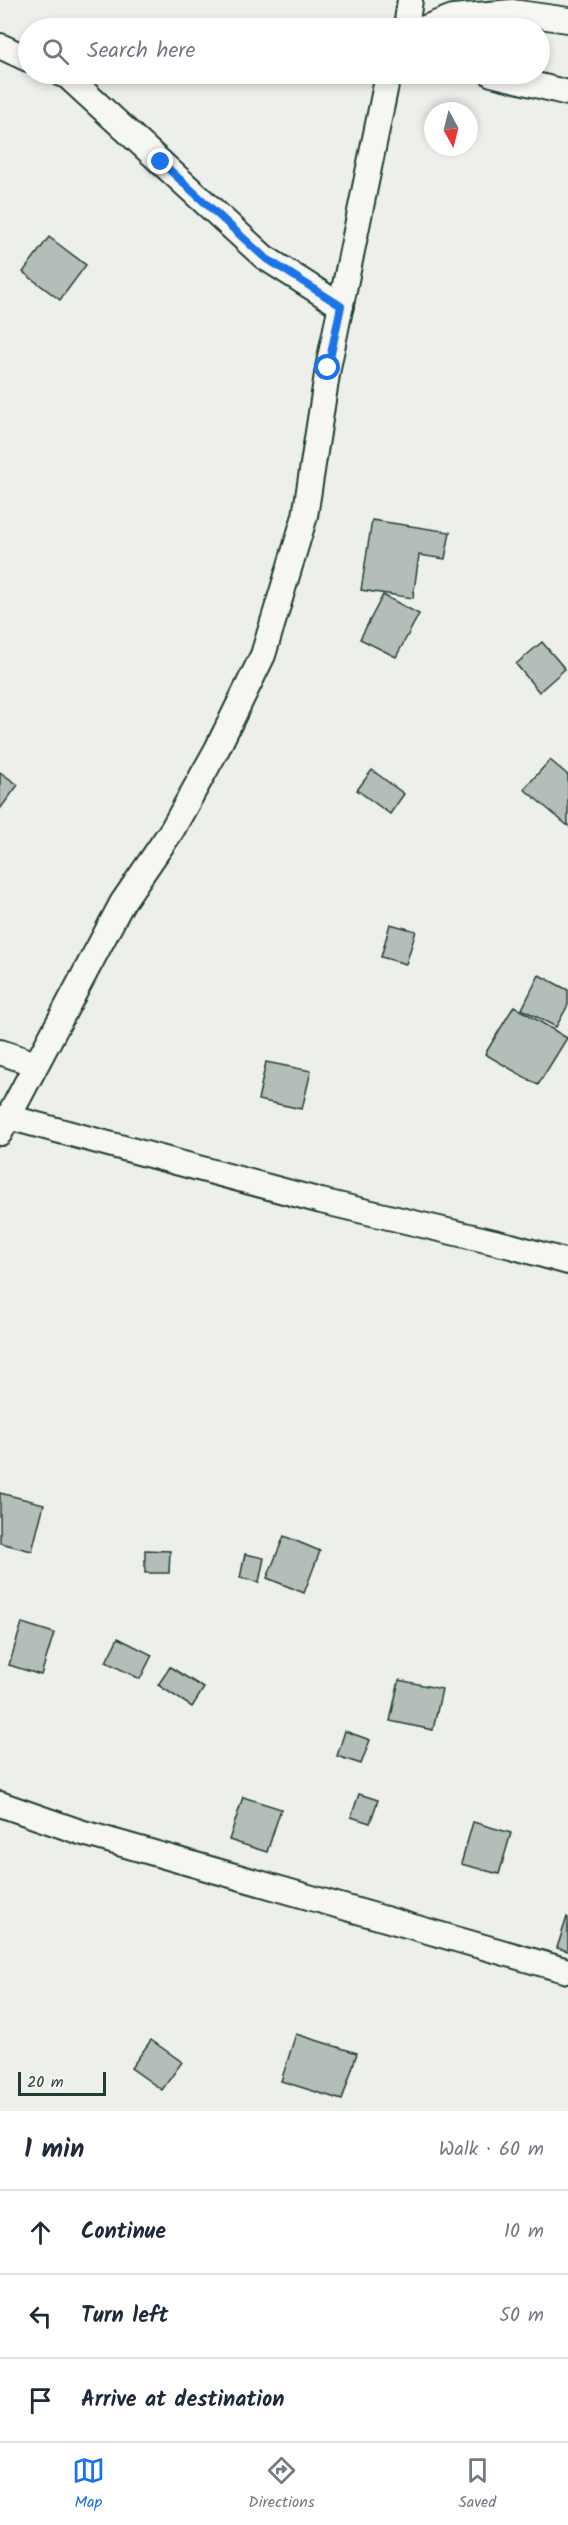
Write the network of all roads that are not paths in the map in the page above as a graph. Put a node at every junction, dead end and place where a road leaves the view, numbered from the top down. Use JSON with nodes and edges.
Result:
{"nodes":[{"id":1,"x":410,"y":0,"type":"edge"},
{"id":2,"x":407,"y":18,"type":"edge"},
{"id":3,"x":450,"y":18,"type":"edge"},
{"id":4,"x":568,"y":20,"type":"edge"},
{"id":5,"x":0,"y":46,"type":"edge"},
{"id":6,"x":18,"y":54,"type":"edge"},
{"id":7,"x":74,"y":84,"type":"edge"},
{"id":8,"x":386,"y":84,"type":"edge"},
{"id":9,"x":532,"y":84,"type":"edge"},
{"id":10,"x":568,"y":93,"type":"edge"},
{"id":11,"x":341,"y":306,"type":"junction"},
{"id":12,"x":0,"y":1052,"type":"edge"},
{"id":13,"x":36,"y":1064,"type":"junction"},
{"id":14,"x":4,"y":1125,"type":"edge"},
{"id":15,"x":568,"y":1262,"type":"edge"},
{"id":16,"x":0,"y":1804,"type":"edge"},
{"id":17,"x":568,"y":1971,"type":"edge"}],
"edges":[{"from":1,"to":2,"type":"street"},
{"from":3,"to":4,"type":"street"},
{"from":5,"to":6,"type":"street"},
{"from":7,"to":11,"type":"street"},
{"from":8,"to":11,"type":"street"},
{"from":9,"to":10,"type":"street"},
{"from":11,"to":13,"type":"street"},
{"from":12,"to":13,"type":"street"},
{"from":13,"to":14,"type":"street"},
{"from":14,"to":15,"type":"street"},
{"from":16,"to":17,"type":"street"}]}
